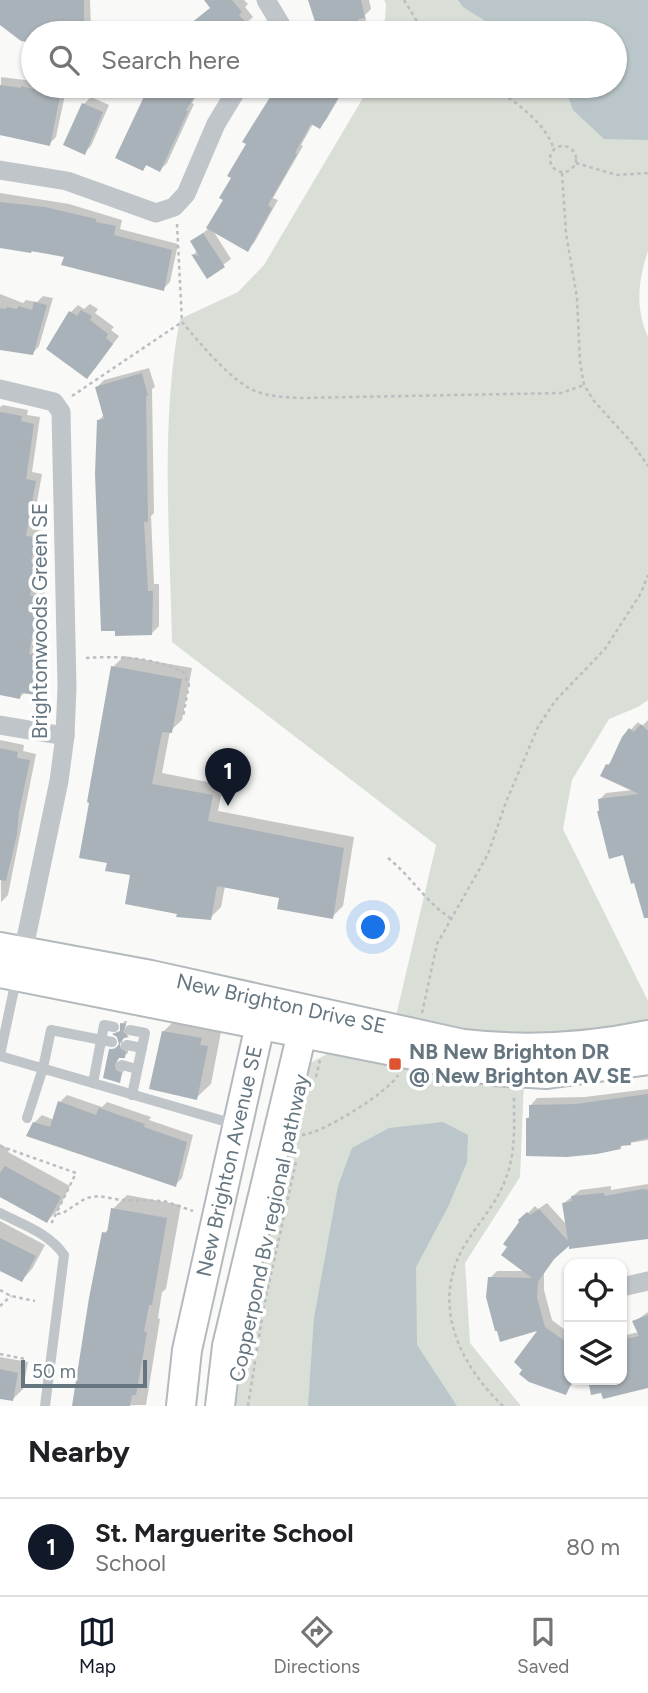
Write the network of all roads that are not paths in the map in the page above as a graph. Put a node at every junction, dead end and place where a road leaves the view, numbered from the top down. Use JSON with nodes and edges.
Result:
{"nodes":[{"id":1,"x":266,"y":0,"type":"edge"},
{"id":2,"x":279,"y":21,"type":"edge"},
{"id":3,"x":232,"y":98,"type":"edge"},
{"id":4,"x":0,"y":170,"type":"edge"},
{"id":5,"x":0,"y":389,"type":"edge"},
{"id":6,"x":0,"y":725,"type":"edge"},
{"id":7,"x":65,"y":736,"type":"junction"},
{"id":8,"x":10,"y":962,"type":"edge"},
{"id":9,"x":285,"y":1004,"type":"junction"},
{"id":10,"x":4,"y":1020,"type":"edge"},
{"id":11,"x":260,"y":1025,"type":"junction"},
{"id":12,"x":114,"y":1027,"type":"dead end"},
{"id":13,"x":130,"y":1030,"type":"dead end"},
{"id":14,"x":302,"y":1033,"type":"junction"},
{"id":15,"x":648,"y":1035,"type":"edge"},
{"id":16,"x":107,"y":1041,"type":"junction"},
{"id":17,"x":127,"y":1045,"type":"dead end"},
{"id":18,"x":142,"y":1048,"type":"junction"},
{"id":19,"x":0,"y":1055,"type":"edge"},
{"id":20,"x":648,"y":1060,"type":"edge"},
{"id":21,"x":122,"y":1065,"type":"dead end"},
{"id":22,"x":43,"y":1069,"type":"junction"},
{"id":23,"x":137,"y":1069,"type":"junction"},
{"id":24,"x":93,"y":1083,"type":"junction"},
{"id":25,"x":132,"y":1095,"type":"junction"},
{"id":26,"x":27,"y":1118,"type":"dead end"},
{"id":27,"x":237,"y":1126,"type":"junction"},
{"id":28,"x":0,"y":1213,"type":"edge"},
{"id":29,"x":648,"y":1281,"type":"edge"},
{"id":30,"x":627,"y":1286,"type":"edge"},
{"id":31,"x":45,"y":1406,"type":"edge"},
{"id":32,"x":181,"y":1406,"type":"edge"},
{"id":33,"x":220,"y":1406,"type":"edge"}],
"edges":[{"from":1,"to":2,"type":"street"},
{"from":3,"to":4,"type":"street"},
{"from":5,"to":7,"type":"street","name":"Brightonwoods Green SE"},
{"from":6,"to":7,"type":"street"},
{"from":7,"to":8,"type":"street","name":"Brightonwoods Green SE"},
{"from":8,"to":9,"type":"street","name":"New Brighton Drive SE"},
{"from":8,"to":10,"type":"lane"},
{"from":8,"to":11,"type":"street","name":"New Brighton Drive SE"},
{"from":9,"to":11,"type":"street","name":"New Brighton Avenue SE"},
{"from":9,"to":14,"type":"street"},
{"from":9,"to":15,"type":"street","name":"New Brighton Drive SE"},
{"from":10,"to":19,"type":"lane"},
{"from":11,"to":14,"type":"street","name":"New Brighton Drive SE"},
{"from":11,"to":27,"type":"street","name":"New Brighton Avenue SE"},
{"from":12,"to":16,"type":"lane"},
{"from":13,"to":18,"type":"lane"},
{"from":14,"to":20,"type":"street","name":"New Brighton Drive SE"},
{"from":14,"to":33,"type":"street","name":"New Brighton Avenue SE"},
{"from":16,"to":22,"type":"lane"},
{"from":16,"to":24,"type":"lane"},
{"from":17,"to":18,"type":"lane"},
{"from":18,"to":23,"type":"lane"},
{"from":19,"to":22,"type":"lane"},
{"from":21,"to":23,"type":"lane"},
{"from":22,"to":24,"type":"lane"},
{"from":22,"to":26,"type":"lane"},
{"from":23,"to":25,"type":"lane"},
{"from":24,"to":25,"type":"lane"},
{"from":25,"to":27,"type":"lane"},
{"from":27,"to":32,"type":"street","name":"New Brighton Avenue SE"},
{"from":28,"to":31,"type":"lane"},
{"from":29,"to":30,"type":"street"}]}
